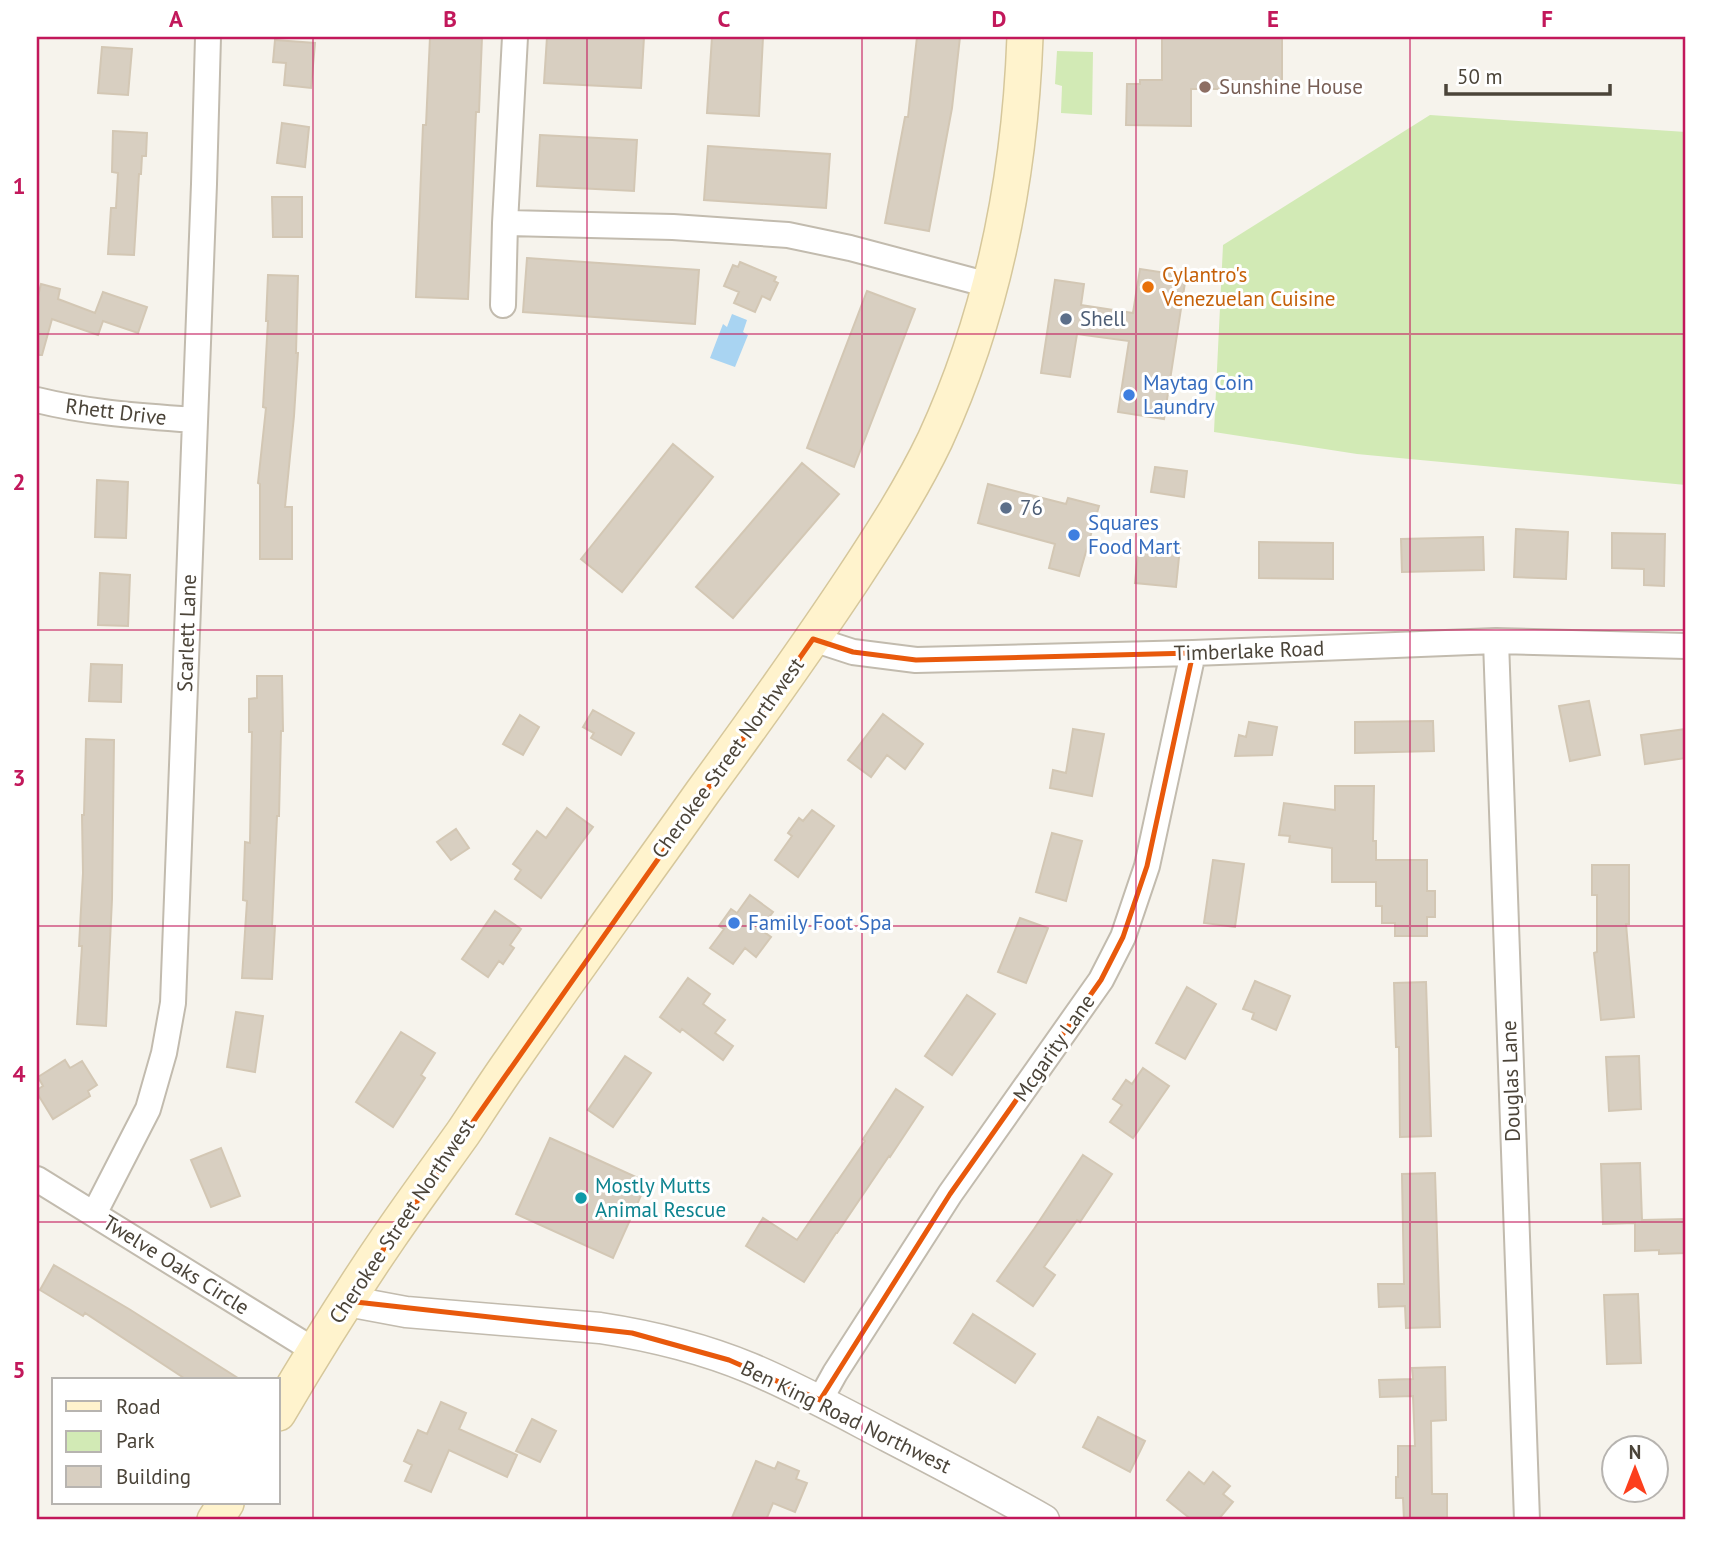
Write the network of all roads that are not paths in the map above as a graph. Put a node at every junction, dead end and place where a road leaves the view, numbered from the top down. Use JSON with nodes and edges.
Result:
{"nodes":[{"id":1,"x":208,"y":37,"type":"edge"},
{"id":2,"x":515,"y":37,"type":"edge"},
{"id":3,"x":1025,"y":37,"type":"edge"},
{"id":4,"x":505,"y":223,"type":"junction"},
{"id":5,"x":989,"y":285,"type":"junction"},
{"id":6,"x":503,"y":304,"type":"dead end"},
{"id":7,"x":37,"y":400,"type":"edge"},
{"id":8,"x":195,"y":420,"type":"junction"},
{"id":9,"x":813,"y":639,"type":"junction"},
{"id":10,"x":1496,"y":641,"type":"junction"},
{"id":11,"x":1686,"y":646,"type":"edge"},
{"id":12,"x":1193,"y":653,"type":"junction"},
{"id":13,"x":37,"y":1179,"type":"edge"},
{"id":14,"x":94,"y":1214,"type":"junction"},
{"id":15,"x":346,"y":1301,"type":"junction"},
{"id":16,"x":315,"y":1351,"type":"junction"},
{"id":17,"x":820,"y":1400,"type":"junction"},
{"id":18,"x":280,"y":1410,"type":"edge"},
{"id":19,"x":225,"y":1504,"type":"edge"},
{"id":20,"x":215,"y":1520,"type":"edge"},
{"id":21,"x":1044,"y":1520,"type":"edge"},
{"id":22,"x":1527,"y":1520,"type":"edge"}],
"edges":[{"from":1,"to":8,"type":"street","name":"Scarlett Lane"},
{"from":2,"to":4,"type":"street"},
{"from":3,"to":5,"type":"main road","name":"Cherokee Street Northwest"},
{"from":4,"to":5,"type":"street"},
{"from":4,"to":6,"type":"street"},
{"from":5,"to":9,"type":"main road","name":"Cherokee Street Northwest"},
{"from":7,"to":8,"type":"street","name":"Rhett Drive"},
{"from":8,"to":14,"type":"street","name":"Scarlett Lane"},
{"from":9,"to":12,"type":"street","name":"Timberlake Road"},
{"from":9,"to":15,"type":"main road","name":"Cherokee Street Northwest"},
{"from":10,"to":11,"type":"street","name":"Timberlake Road"},
{"from":10,"to":12,"type":"street","name":"Timberlake Road"},
{"from":10,"to":22,"type":"street","name":"Douglas Lane"},
{"from":12,"to":17,"type":"street","name":"Mcgarity Lane"},
{"from":13,"to":14,"type":"street","name":"Twelve Oaks Circle"},
{"from":14,"to":16,"type":"street","name":"Twelve Oaks Circle"},
{"from":15,"to":16,"type":"main road","name":"Cherokee Street Northwest"},
{"from":15,"to":17,"type":"street","name":"Ben King Road Northwest"},
{"from":16,"to":18,"type":"main road","name":"Cherokee Street Northwest"},
{"from":17,"to":21,"type":"street","name":"Ben King Road Northwest"},
{"from":19,"to":20,"type":"main road"}]}
